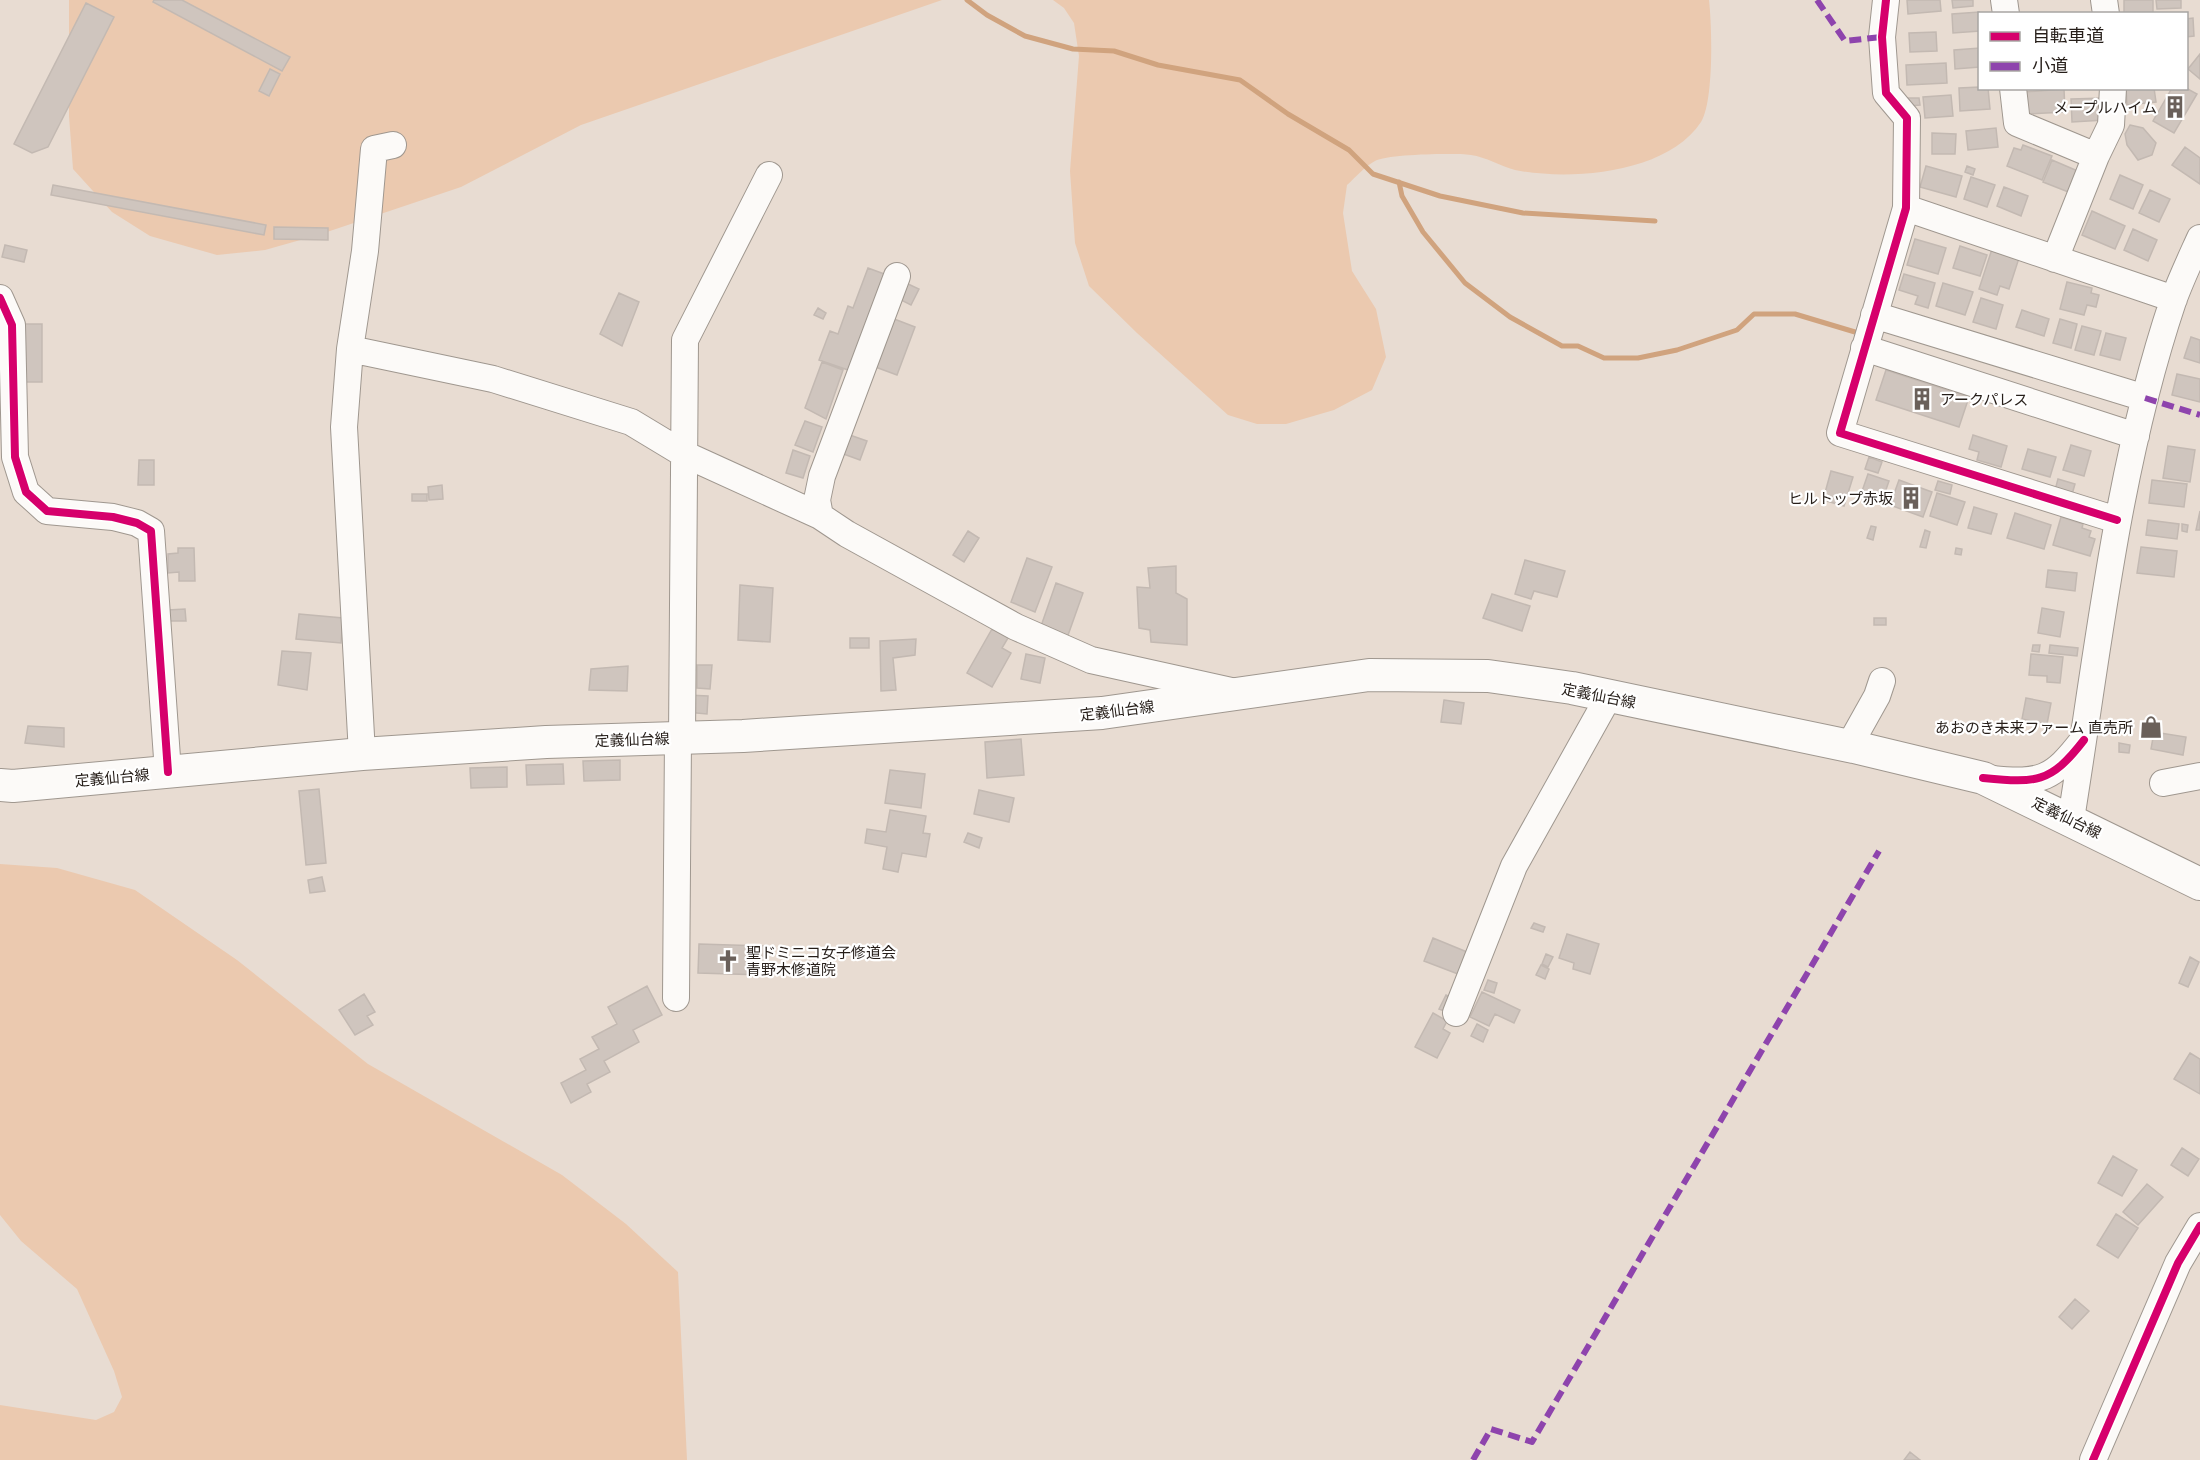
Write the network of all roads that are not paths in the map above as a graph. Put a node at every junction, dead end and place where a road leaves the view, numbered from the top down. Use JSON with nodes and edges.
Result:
{"nodes":[{"id":1,"x":1886,"y":0,"type":"edge"},
{"id":2,"x":2013,"y":90,"type":"edge"},
{"id":3,"x":2113,"y":90,"type":"edge"},
{"id":4,"x":393,"y":145,"type":"dead end"},
{"id":5,"x":2096,"y":156,"type":"junction"},
{"id":6,"x":769,"y":175,"type":"dead end"},
{"id":7,"x":1906,"y":208,"type":"junction"},
{"id":8,"x":2200,"y":238,"type":"edge"},
{"id":9,"x":2055,"y":259,"type":"junction"},
{"id":10,"x":897,"y":276,"type":"dead end"},
{"id":11,"x":0,"y":298,"type":"edge"},
{"id":12,"x":2174,"y":299,"type":"junction"},
{"id":13,"x":1874,"y":315,"type":"junction"},
{"id":14,"x":1864,"y":348,"type":"junction"},
{"id":15,"x":350,"y":349,"type":"junction"},
{"id":16,"x":2006,"y":356,"type":"junction"},
{"id":17,"x":1997,"y":391,"type":"junction"},
{"id":18,"x":2145,"y":398,"type":"junction"},
{"id":19,"x":2136,"y":436,"type":"junction"},
{"id":20,"x":684,"y":454,"type":"junction"},
{"id":21,"x":820,"y":516,"type":"junction"},
{"id":22,"x":2117,"y":520,"type":"junction"},
{"id":23,"x":1882,"y":681,"type":"dead end"},
{"id":24,"x":1240,"y":693,"type":"junction"},
{"id":25,"x":1609,"y":696,"type":"junction"},
{"id":26,"x":680,"y":738,"type":"junction"},
{"id":27,"x":2084,"y":740,"type":"junction"},
{"id":28,"x":1849,"y":746,"type":"junction"},
{"id":29,"x":362,"y":754,"type":"junction"},
{"id":30,"x":168,"y":772,"type":"junction"},
{"id":31,"x":2200,"y":776,"type":"edge"},
{"id":32,"x":1983,"y":778,"type":"junction"},
{"id":33,"x":2163,"y":783,"type":"dead end"},
{"id":34,"x":0,"y":785,"type":"edge"},
{"id":35,"x":2071,"y":819,"type":"junction"},
{"id":36,"x":2200,"y":884,"type":"edge"},
{"id":37,"x":676,"y":998,"type":"dead end"},
{"id":38,"x":1456,"y":1013,"type":"dead end"},
{"id":39,"x":2200,"y":1226,"type":"edge"},
{"id":40,"x":2093,"y":1460,"type":"edge"}],
"edges":[{"from":1,"to":7,"type":"street"},
{"from":2,"to":5,"type":"street"},
{"from":3,"to":5,"type":"street"},
{"from":4,"to":15,"type":"street"},
{"from":5,"to":9,"type":"street"},
{"from":6,"to":20,"type":"street"},
{"from":7,"to":9,"type":"street"},
{"from":7,"to":13,"type":"street"},
{"from":8,"to":12,"type":"street"},
{"from":9,"to":12,"type":"street"},
{"from":10,"to":21,"type":"street"},
{"from":11,"to":30,"type":"street"},
{"from":12,"to":18,"type":"street"},
{"from":13,"to":14,"type":"street"},
{"from":13,"to":16,"type":"street"},
{"from":14,"to":17,"type":"street"},
{"from":14,"to":22,"type":"street"},
{"from":15,"to":20,"type":"street"},
{"from":15,"to":29,"type":"street"},
{"from":16,"to":17,"type":"street"},
{"from":16,"to":18,"type":"street"},
{"from":17,"to":19,"type":"street"},
{"from":18,"to":19,"type":"street"},
{"from":19,"to":22,"type":"street"},
{"from":20,"to":21,"type":"street"},
{"from":20,"to":26,"type":"street"},
{"from":21,"to":24,"type":"street"},
{"from":22,"to":27,"type":"street"},
{"from":23,"to":28,"type":"street"},
{"from":24,"to":25,"type":"main road","name":"定義仙台線"},
{"from":24,"to":26,"type":"main road","name":"定義仙台線"},
{"from":25,"to":28,"type":"main road","name":"定義仙台線"},
{"from":25,"to":38,"type":"street"},
{"from":26,"to":29,"type":"main road","name":"定義仙台線"},
{"from":26,"to":37,"type":"street"},
{"from":27,"to":32,"type":"street"},
{"from":27,"to":35,"type":"street"},
{"from":28,"to":32,"type":"main road","name":"定義仙台線"},
{"from":29,"to":30,"type":"main road","name":"定義仙台線"},
{"from":30,"to":34,"type":"main road","name":"定義仙台線"},
{"from":31,"to":33,"type":"street"},
{"from":32,"to":35,"type":"main road","name":"定義仙台線"},
{"from":35,"to":36,"type":"main road","name":"定義仙台線"},
{"from":39,"to":40,"type":"street"}]}
